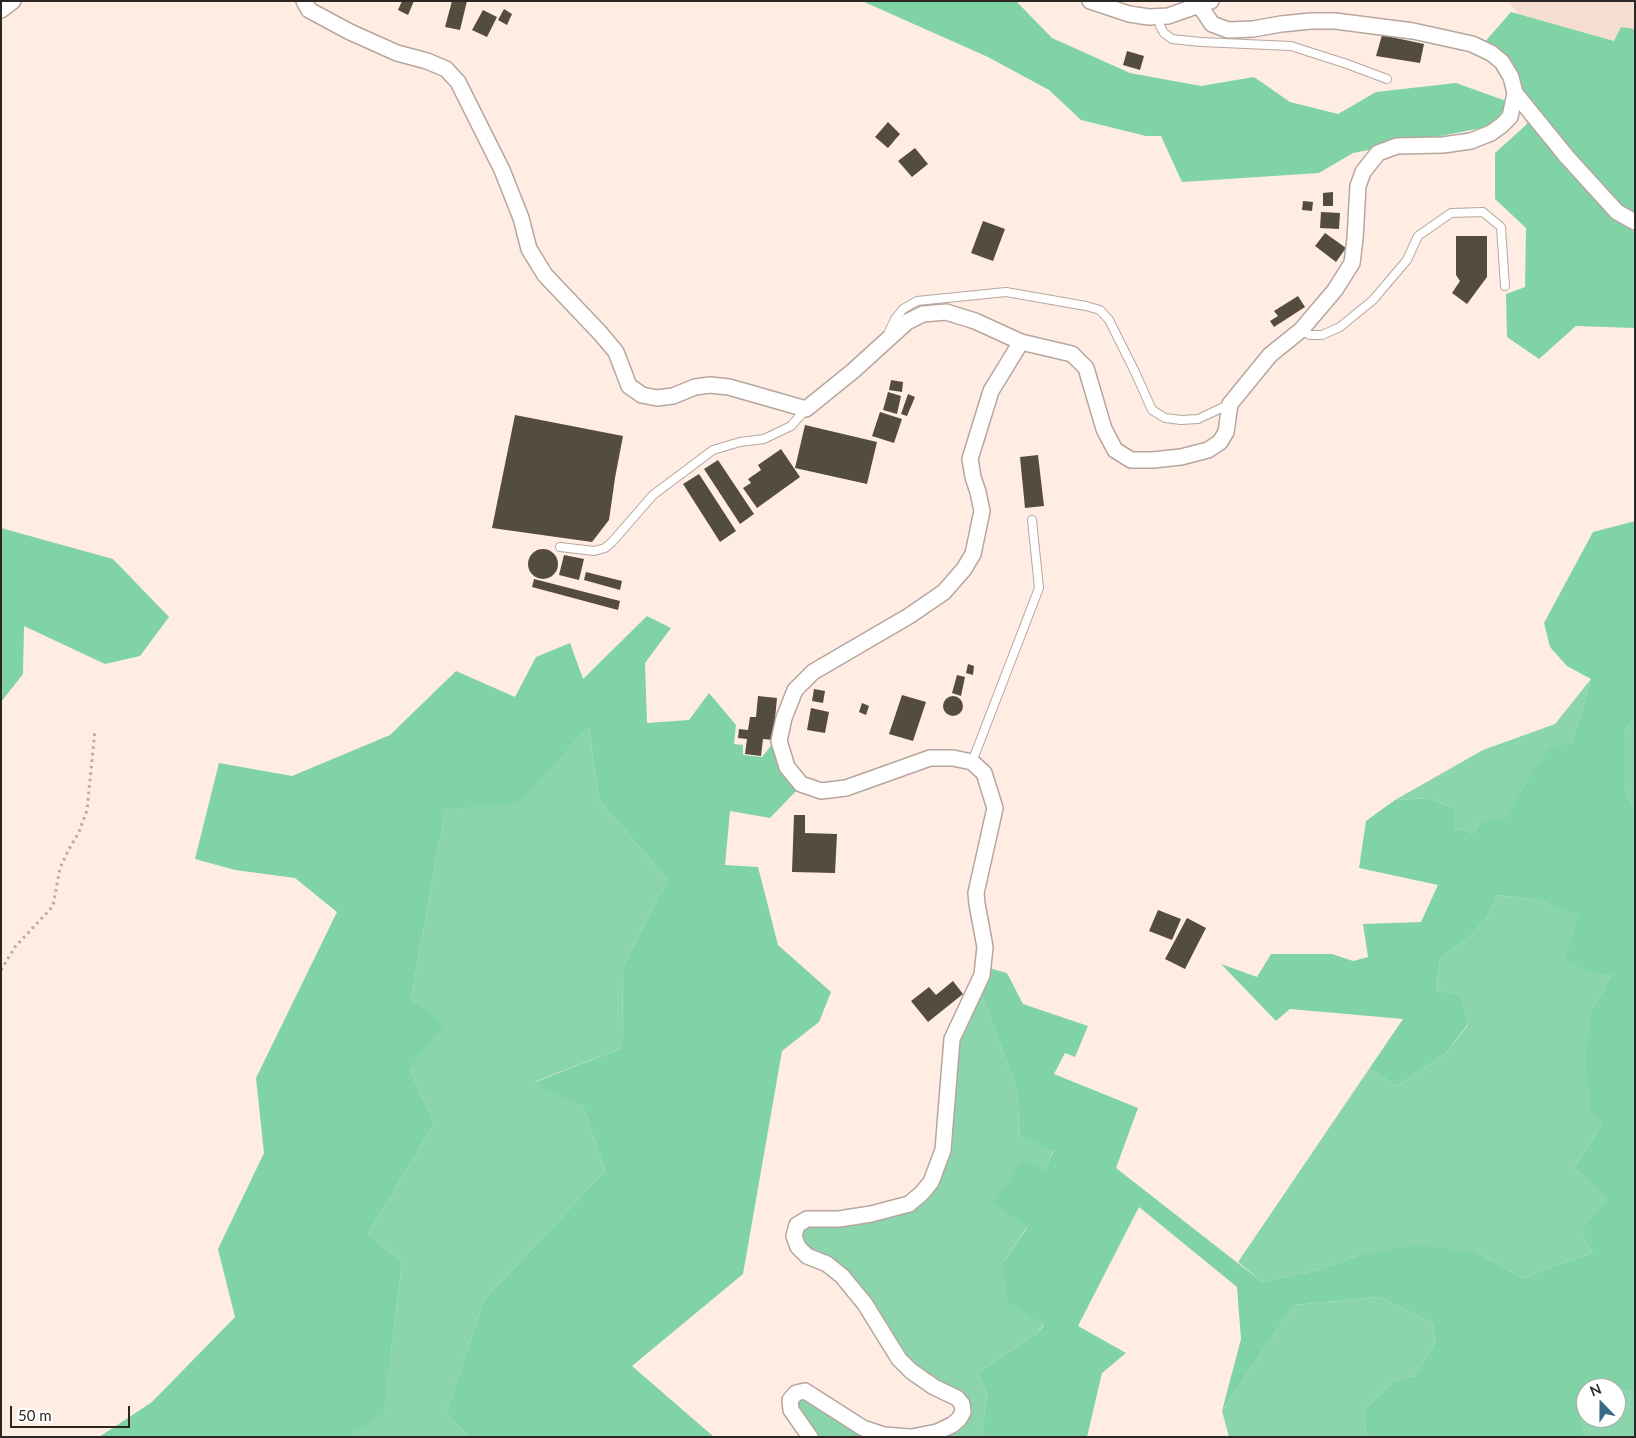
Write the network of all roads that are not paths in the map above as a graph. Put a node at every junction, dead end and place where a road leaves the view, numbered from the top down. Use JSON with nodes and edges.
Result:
{"nodes":[{"id":1,"x":13,"y":1,"type":"edge"},
{"id":2,"x":304,"y":1,"type":"edge"},
{"id":3,"x":1090,"y":1,"type":"edge"},
{"id":4,"x":1205,"y":4,"type":"edge"},
{"id":5,"x":1,"y":10,"type":"edge"},
{"id":6,"x":1158,"y":16,"type":"junction"},
{"id":7,"x":1388,"y":79,"type":"dead end"},
{"id":8,"x":1512,"y":106,"type":"junction"},
{"id":9,"x":1635,"y":222,"type":"edge"},
{"id":10,"x":1506,"y":286,"type":"dead end"},
{"id":11,"x":1301,"y":330,"type":"junction"},
{"id":12,"x":885,"y":340,"type":"junction"},
{"id":13,"x":1021,"y":342,"type":"junction"},
{"id":14,"x":1230,"y":404,"type":"junction"},
{"id":15,"x":806,"y":409,"type":"junction"},
{"id":16,"x":1032,"y":520,"type":"dead end"},
{"id":17,"x":560,"y":546,"type":"dead end"},
{"id":18,"x":972,"y":762,"type":"junction"},
{"id":19,"x":810,"y":1437,"type":"edge"},
{"id":20,"x":911,"y":1437,"type":"edge"}],
"edges":[{"from":1,"to":5,"type":"street"},
{"from":2,"to":15,"type":"street"},
{"from":3,"to":6,"type":"street"},
{"from":4,"to":6,"type":"street"},
{"from":4,"to":8,"type":"street"},
{"from":6,"to":7,"type":"lane"},
{"from":8,"to":9,"type":"street"},
{"from":8,"to":11,"type":"street"},
{"from":10,"to":11,"type":"lane"},
{"from":11,"to":14,"type":"street"},
{"from":12,"to":13,"type":"street"},
{"from":12,"to":14,"type":"lane"},
{"from":12,"to":15,"type":"street"},
{"from":13,"to":14,"type":"street"},
{"from":13,"to":18,"type":"street"},
{"from":15,"to":17,"type":"lane"},
{"from":16,"to":18,"type":"lane"},
{"from":18,"to":20,"type":"street"},
{"from":19,"to":20,"type":"street"}]}
